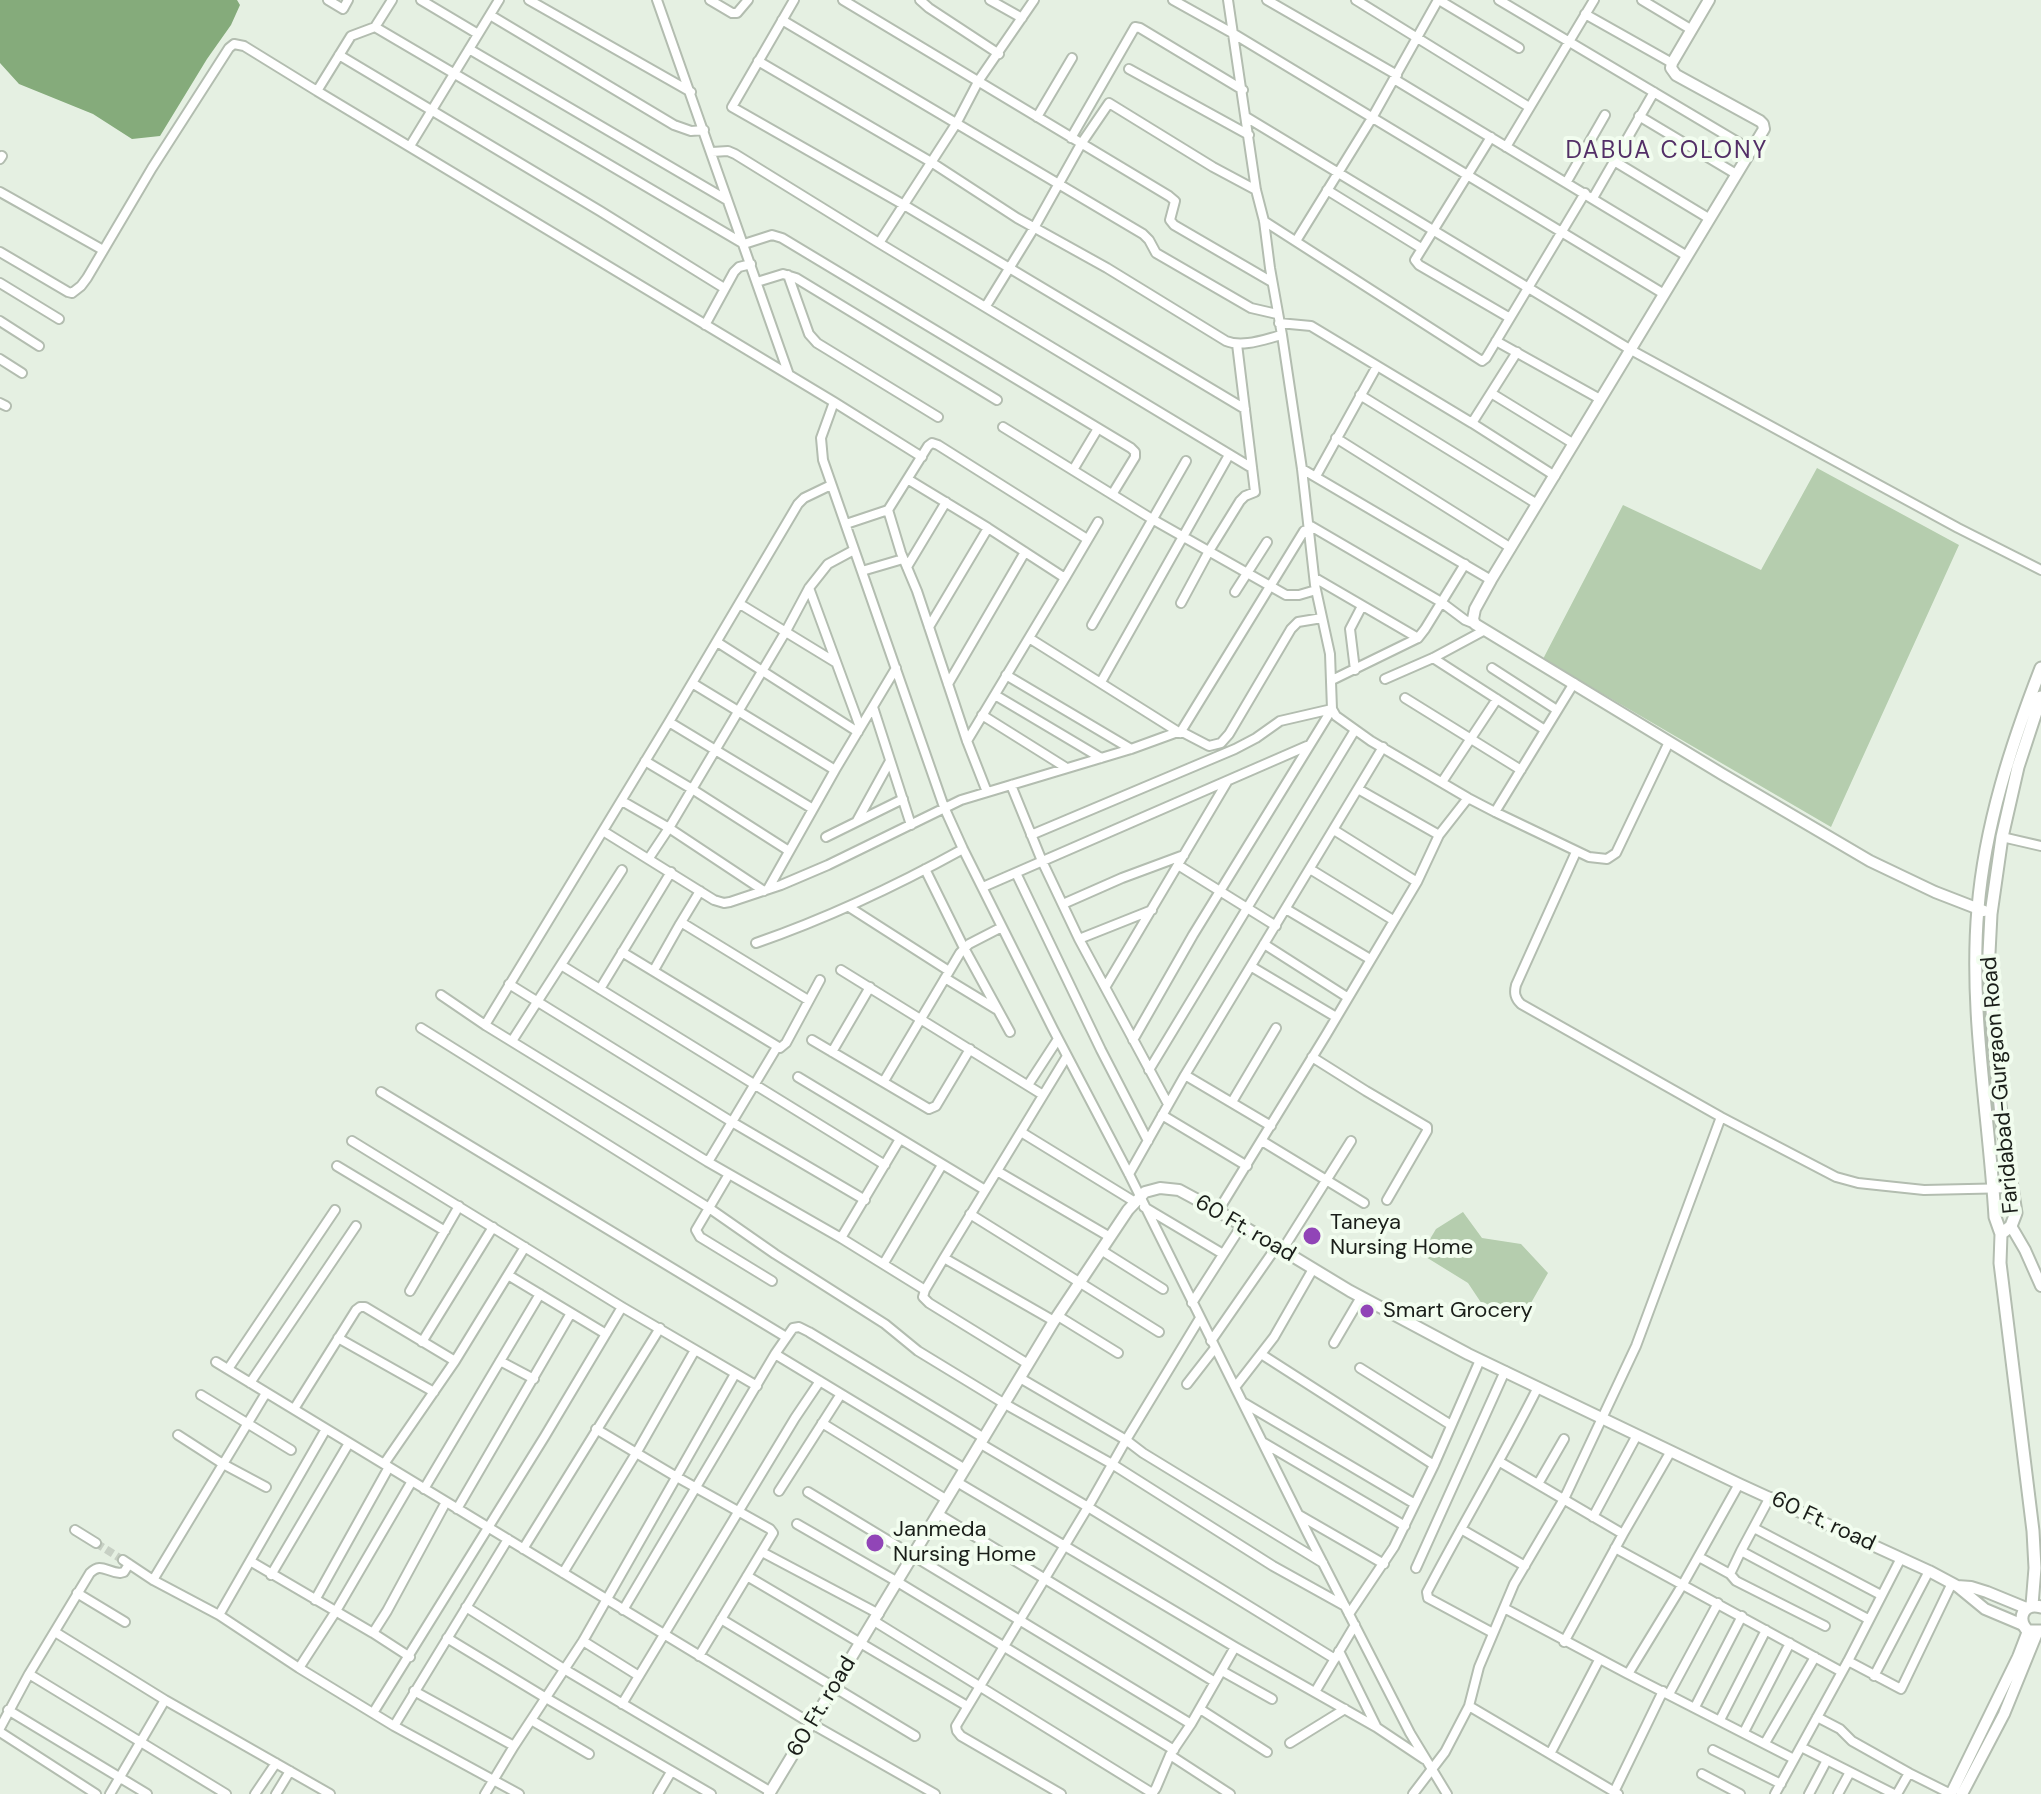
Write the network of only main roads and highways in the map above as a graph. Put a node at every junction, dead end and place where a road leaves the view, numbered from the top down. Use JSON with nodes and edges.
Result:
{"nodes":[{"id":1,"x":2041,"y":668,"type":"edge"},
{"id":2,"x":2041,"y":697,"type":"edge"},
{"id":3,"x":2001,"y":1234,"type":"junction"},
{"id":4,"x":2038,"y":1565,"type":"edge"},
{"id":5,"x":2033,"y":1607,"type":"edge"},
{"id":6,"x":2032,"y":1630,"type":"edge"}],
"edges":[{"from":1,"to":3,"type":"main road","name":"Faridabad-Gurgaon Road"},
{"from":2,"to":3,"type":"main road","name":"Faridabad-Gurgaon Road"},
{"from":3,"to":4,"type":"main road","name":"Faridabad-Gurgaon Road"},
{"from":4,"to":5,"type":"main road","name":"Faridabad-Gurgaon Road"},
{"from":5,"to":6,"type":"main road","name":"Faridabad-Gurgaon Road"}]}
